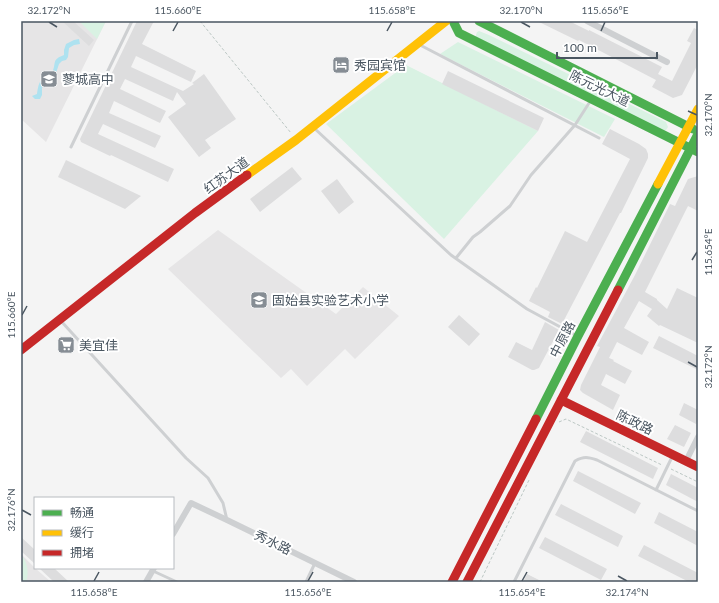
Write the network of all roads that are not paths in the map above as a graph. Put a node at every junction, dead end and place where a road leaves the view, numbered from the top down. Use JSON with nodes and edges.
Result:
{"nodes":[{"id":1,"x":132,"y":21,"type":"edge"},
{"id":2,"x":446,"y":21,"type":"edge"},
{"id":3,"x":453,"y":21,"type":"edge"},
{"id":4,"x":479,"y":21,"type":"edge"},
{"id":5,"x":588,"y":21,"type":"edge"},
{"id":6,"x":418,"y":44,"type":"junction"},
{"id":7,"x":667,"y":62,"type":"dead end"},
{"id":8,"x":592,"y":99,"type":"junction"},
{"id":9,"x":698,"y":109,"type":"edge"},
{"id":10,"x":575,"y":125,"type":"junction"},
{"id":11,"x":313,"y":127,"type":"junction"},
{"id":12,"x":689,"y":127,"type":"junction"},
{"id":13,"x":698,"y":132,"type":"edge"},
{"id":14,"x":599,"y":138,"type":"dead end"},
{"id":15,"x":680,"y":143,"type":"junction"},
{"id":16,"x":71,"y":148,"type":"dead end"},
{"id":17,"x":695,"y":150,"type":"edge"},
{"id":18,"x":456,"y":258,"type":"junction"},
{"id":19,"x":60,"y":320,"type":"junction"},
{"id":20,"x":578,"y":336,"type":"junction"},
{"id":21,"x":21,"y":350,"type":"edge"},
{"id":22,"x":561,"y":400,"type":"junction"},
{"id":23,"x":698,"y":437,"type":"edge"},
{"id":24,"x":674,"y":455,"type":"junction"},
{"id":25,"x":686,"y":461,"type":"junction"},
{"id":26,"x":698,"y":467,"type":"edge"},
{"id":27,"x":656,"y":490,"type":"junction"},
{"id":28,"x":698,"y":511,"type":"edge"},
{"id":29,"x":227,"y":520,"type":"junction"},
{"id":30,"x":174,"y":532,"type":"edge"},
{"id":31,"x":315,"y":563,"type":"junction"},
{"id":32,"x":153,"y":569,"type":"edge"},
{"id":33,"x":146,"y":582,"type":"edge"},
{"id":34,"x":177,"y":582,"type":"edge"},
{"id":35,"x":306,"y":582,"type":"edge"},
{"id":36,"x":354,"y":582,"type":"edge"},
{"id":37,"x":452,"y":582,"type":"edge"},
{"id":38,"x":467,"y":582,"type":"edge"},
{"id":39,"x":514,"y":582,"type":"edge"}],
"edges":[{"from":1,"to":16,"type":"lane"},
{"from":2,"to":6,"type":"main road","name":"红苏大道"},
{"from":3,"to":8,"type":"main road","name":"陈元光大道"},
{"from":4,"to":12,"type":"main road","name":"陈元光大道"},
{"from":5,"to":7,"type":"street"},
{"from":6,"to":10,"type":"lane"},
{"from":6,"to":11,"type":"main road","name":"红苏大道"},
{"from":8,"to":10,"type":"lane"},
{"from":8,"to":15,"type":"main road","name":"陈元光大道"},
{"from":9,"to":12,"type":"main road","name":"中原路"},
{"from":10,"to":14,"type":"lane"},
{"from":10,"to":18,"type":"lane"},
{"from":11,"to":18,"type":"lane"},
{"from":11,"to":19,"type":"main road","name":"红苏大道"},
{"from":12,"to":13,"type":"main road","name":"陈元光大道"},
{"from":12,"to":15,"type":"main road","name":"中原路"},
{"from":13,"to":17,"type":"main road","name":"中原路"},
{"from":15,"to":17,"type":"main road","name":"陈元光大道"},
{"from":15,"to":20,"type":"main road","name":"中原路"},
{"from":17,"to":22,"type":"main road","name":"中原路"},
{"from":18,"to":20,"type":"lane"},
{"from":19,"to":21,"type":"main road","name":"红苏大道"},
{"from":19,"to":29,"type":"lane"},
{"from":20,"to":37,"type":"main road","name":"中原路"},
{"from":22,"to":24,"type":"main road","name":"陈政路"},
{"from":22,"to":38,"type":"main road","name":"中原路"},
{"from":23,"to":25,"type":"street"},
{"from":24,"to":25,"type":"main road","name":"陈政路"},
{"from":24,"to":27,"type":"lane"},
{"from":25,"to":26,"type":"main road","name":"陈政路"},
{"from":27,"to":28,"type":"lane"},
{"from":27,"to":39,"type":"lane"},
{"from":29,"to":30,"type":"street","name":"秀水路"},
{"from":29,"to":31,"type":"street","name":"秀水路"},
{"from":31,"to":35,"type":"lane"},
{"from":31,"to":36,"type":"street","name":"秀水路"},
{"from":32,"to":33,"type":"street"},
{"from":32,"to":34,"type":"lane"}]}
